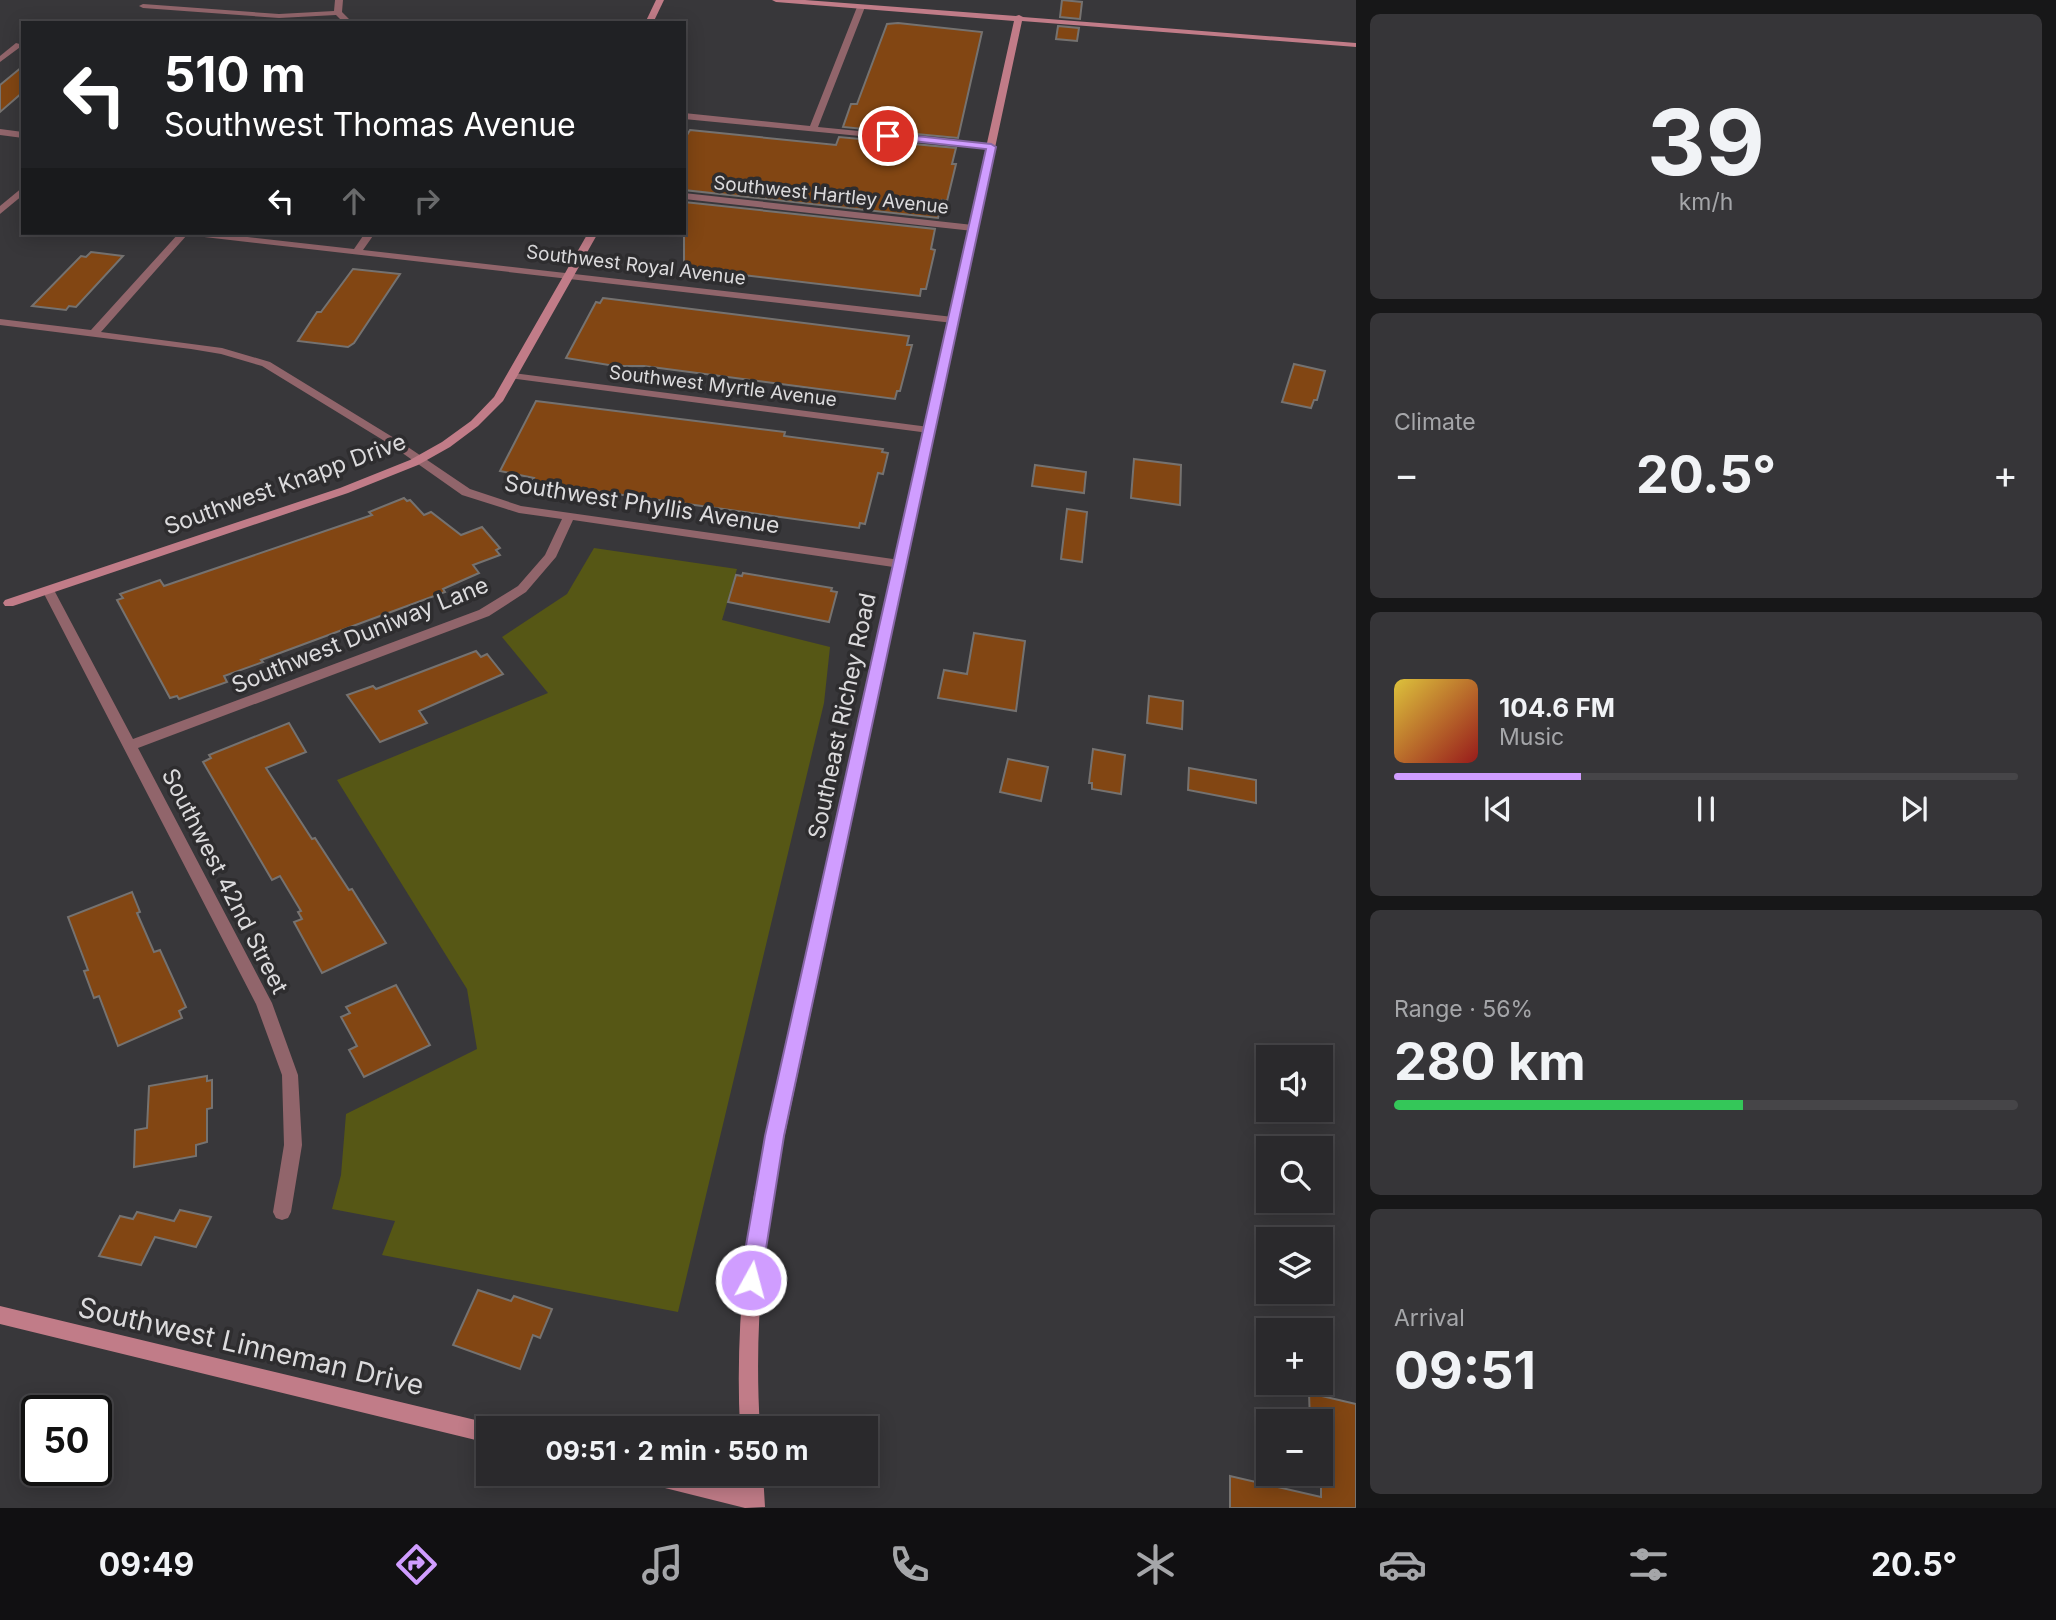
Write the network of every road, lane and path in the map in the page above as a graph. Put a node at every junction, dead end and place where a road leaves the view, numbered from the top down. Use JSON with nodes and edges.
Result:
{"nodes":[{"id":1,"x":339,"y":0,"type":"edge"},
{"id":2,"x":660,"y":0,"type":"edge"},
{"id":3,"x":776,"y":0,"type":"edge"},
{"id":4,"x":143,"y":6,"type":"dead end"},
{"id":5,"x":861,"y":7,"type":"junction"},
{"id":6,"x":216,"y":12,"type":"junction"},
{"id":7,"x":338,"y":13,"type":"junction"},
{"id":8,"x":1019,"y":17,"type":"junction"},
{"id":9,"x":207,"y":21,"type":"edge"},
{"id":10,"x":347,"y":21,"type":"edge"},
{"id":11,"x":650,"y":21,"type":"edge"},
{"id":12,"x":19,"y":45,"type":"dead end"},
{"id":13,"x":1356,"y":45,"type":"edge"},
{"id":14,"x":0,"y":60,"type":"edge"},
{"id":15,"x":686,"y":116,"type":"edge"},
{"id":16,"x":813,"y":129,"type":"junction"},
{"id":17,"x":0,"y":132,"type":"edge"},
{"id":18,"x":21,"y":135,"type":"edge"},
{"id":19,"x":991,"y":147,"type":"junction"},
{"id":20,"x":21,"y":192,"type":"edge"},
{"id":21,"x":686,"y":197,"type":"edge"},
{"id":22,"x":0,"y":211,"type":"edge"},
{"id":23,"x":973,"y":228,"type":"junction"},
{"id":24,"x":182,"y":235,"type":"edge"},
{"id":25,"x":209,"y":235,"type":"edge"},
{"id":26,"x":369,"y":235,"type":"edge"},
{"id":27,"x":592,"y":235,"type":"edge"},
{"id":28,"x":358,"y":251,"type":"junction"},
{"id":29,"x":569,"y":275,"type":"junction"},
{"id":30,"x":953,"y":320,"type":"junction"},
{"id":31,"x":0,"y":322,"type":"edge"},
{"id":32,"x":93,"y":334,"type":"junction"},
{"id":33,"x":513,"y":376,"type":"junction"},
{"id":34,"x":929,"y":430,"type":"junction"},
{"id":35,"x":417,"y":460,"type":"junction"},
{"id":36,"x":569,"y":516,"type":"junction"},
{"id":37,"x":900,"y":564,"type":"junction"},
{"id":38,"x":48,"y":590,"type":"junction"},
{"id":39,"x":9,"y":603,"type":"dead end"},
{"id":40,"x":130,"y":746,"type":"junction"},
{"id":41,"x":282,"y":1212,"type":"dead end"},
{"id":42,"x":0,"y":1315,"type":"edge"},
{"id":43,"x":750,"y":1416,"type":"edge"},
{"id":44,"x":476,"y":1430,"type":"edge"},
{"id":45,"x":693,"y":1486,"type":"edge"},
{"id":46,"x":755,"y":1503,"type":"edge"}],
"edges":[{"from":1,"to":7,"type":"street"},
{"from":2,"to":11,"type":"main road"},
{"from":3,"to":5,"type":"main road"},
{"from":4,"to":6,"type":"street"},
{"from":5,"to":8,"type":"main road"},
{"from":5,"to":16,"type":"street"},
{"from":6,"to":7,"type":"street"},
{"from":6,"to":9,"type":"street"},
{"from":7,"to":10,"type":"street"},
{"from":8,"to":13,"type":"main road"},
{"from":8,"to":19,"type":"main road","name":"Southeast Richey Road"},
{"from":12,"to":14,"type":"street"},
{"from":15,"to":16,"type":"street"},
{"from":16,"to":19,"type":"street"},
{"from":17,"to":18,"type":"street"},
{"from":19,"to":23,"type":"main road","name":"Southeast Richey Road"},
{"from":20,"to":22,"type":"street"},
{"from":21,"to":23,"type":"street","name":"Southwest Hartley Avenue"},
{"from":23,"to":30,"type":"main road","name":"Southeast Richey Road"},
{"from":24,"to":32,"type":"street"},
{"from":25,"to":28,"type":"street","name":"Southwest Royal Avenue"},
{"from":26,"to":28,"type":"street"},
{"from":27,"to":29,"type":"main road","name":"Southwest Knapp Drive"},
{"from":28,"to":29,"type":"street","name":"Southwest Royal Avenue"},
{"from":29,"to":30,"type":"street","name":"Southwest Royal Avenue"},
{"from":29,"to":33,"type":"main road","name":"Southwest Knapp Drive"},
{"from":30,"to":34,"type":"main road","name":"Southeast Richey Road"},
{"from":31,"to":32,"type":"street","name":"Southwest Phyllis Avenue"},
{"from":32,"to":35,"type":"street","name":"Southwest Phyllis Avenue"},
{"from":33,"to":34,"type":"street","name":"Southwest Myrtle Avenue"},
{"from":33,"to":35,"type":"main road","name":"Southwest Knapp Drive"},
{"from":34,"to":37,"type":"main road","name":"Southeast Richey Road"},
{"from":35,"to":36,"type":"street","name":"Southwest Phyllis Avenue"},
{"from":35,"to":38,"type":"main road","name":"Southwest Knapp Drive"},
{"from":36,"to":37,"type":"street","name":"Southwest Phyllis Avenue"},
{"from":36,"to":40,"type":"street","name":"Southwest Duniway Lane"},
{"from":37,"to":43,"type":"main road","name":"Southeast Richey Road"},
{"from":38,"to":39,"type":"main road","name":"Southwest Knapp Drive"},
{"from":38,"to":40,"type":"street","name":"Southwest 42nd Street"},
{"from":40,"to":41,"type":"street","name":"Southwest 42nd Street"},
{"from":42,"to":44,"type":"main road","name":"Southwest Linneman Drive"},
{"from":45,"to":46,"type":"main road"}]}
